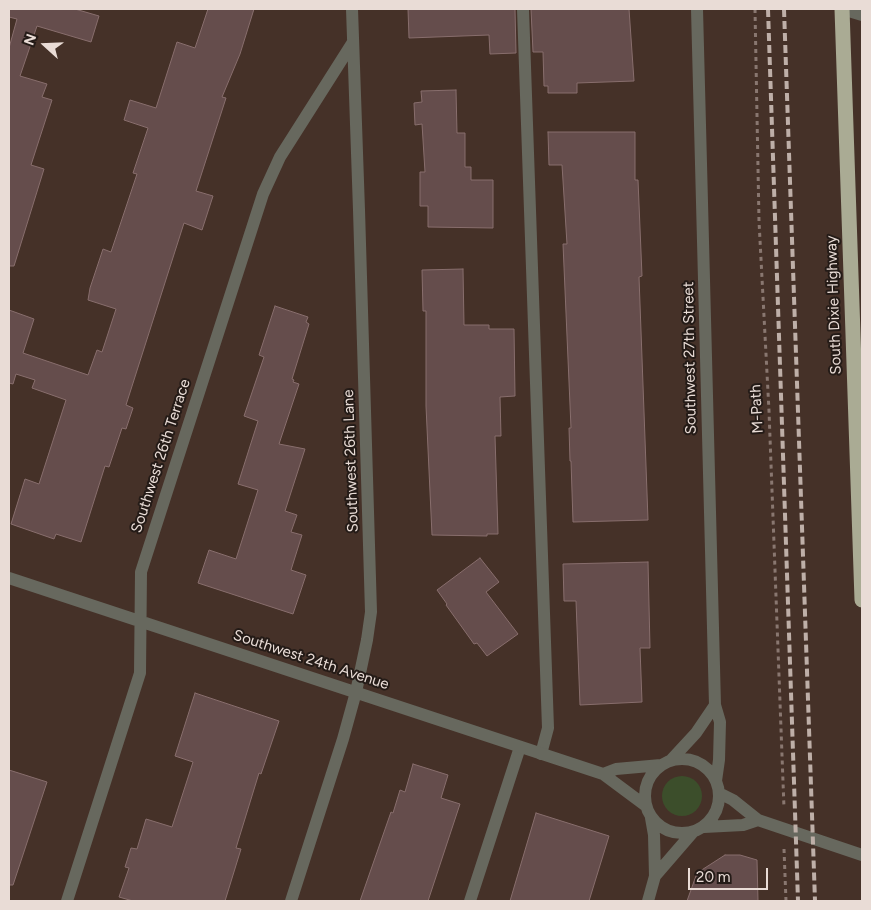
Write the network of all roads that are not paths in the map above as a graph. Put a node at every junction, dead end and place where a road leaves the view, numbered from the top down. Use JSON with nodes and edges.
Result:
{"nodes":[{"id":1,"x":352,"y":9,"type":"edge"},
{"id":2,"x":523,"y":9,"type":"edge"},
{"id":3,"x":697,"y":9,"type":"edge"},
{"id":4,"x":842,"y":9,"type":"edge"},
{"id":5,"x":862,"y":16,"type":"edge"},
{"id":6,"x":353,"y":42,"type":"junction"},
{"id":7,"x":9,"y":578,"type":"edge"},
{"id":8,"x":862,"y":600,"type":"edge"},
{"id":9,"x":140,"y":621,"type":"junction"},
{"id":10,"x":356,"y":692,"type":"junction"},
{"id":11,"x":715,"y":706,"type":"junction"},
{"id":12,"x":520,"y":748,"type":"junction"},
{"id":13,"x":541,"y":754,"type":"junction"},
{"id":14,"x":666,"y":762,"type":"junction"},
{"id":15,"x":603,"y":774,"type":"junction"},
{"id":16,"x":718,"y":787,"type":"junction"},
{"id":17,"x":648,"y":812,"type":"junction"},
{"id":18,"x":758,"y":820,"type":"junction"},
{"id":19,"x":698,"y":829,"type":"junction"},
{"id":20,"x":862,"y":855,"type":"edge"},
{"id":21,"x":655,"y":876,"type":"junction"},
{"id":22,"x":66,"y":901,"type":"edge"},
{"id":23,"x":291,"y":901,"type":"edge"},
{"id":24,"x":470,"y":901,"type":"edge"},
{"id":25,"x":648,"y":901,"type":"edge"}],
"edges":[{"from":1,"to":6,"type":"street","name":"Southwest 26th Lane"},
{"from":2,"to":13,"type":"street"},
{"from":3,"to":11,"type":"street","name":"Southwest 27th Street"},
{"from":4,"to":5,"type":"street"},
{"from":4,"to":8,"type":"highway","name":"South Dixie Highway"},
{"from":6,"to":9,"type":"street","name":"Southwest 26th Terrace"},
{"from":6,"to":10,"type":"street","name":"Southwest 26th Lane"},
{"from":7,"to":9,"type":"street","name":"Southwest 24th Avenue"},
{"from":9,"to":10,"type":"street","name":"Southwest 24th Avenue"},
{"from":9,"to":22,"type":"street","name":"Southwest 26th Terrace"},
{"from":10,"to":12,"type":"street","name":"Southwest 24th Avenue"},
{"from":10,"to":23,"type":"street","name":"Southwest 26th Lane"},
{"from":11,"to":14,"type":"street"},
{"from":11,"to":16,"type":"street","name":"Southwest 27th Street"},
{"from":12,"to":13,"type":"street","name":"Southwest 24th Avenue"},
{"from":12,"to":24,"type":"street"},
{"from":13,"to":15,"type":"street","name":"Southwest 24th Avenue"},
{"from":14,"to":15,"type":"street"},
{"from":14,"to":16,"type":"street"},
{"from":14,"to":17,"type":"street"},
{"from":15,"to":17,"type":"street","name":"Southwest 24th Avenue"},
{"from":16,"to":18,"type":"street"},
{"from":16,"to":19,"type":"street"},
{"from":17,"to":19,"type":"street"},
{"from":17,"to":21,"type":"street"},
{"from":18,"to":19,"type":"street"},
{"from":18,"to":20,"type":"street"},
{"from":19,"to":21,"type":"street"},
{"from":21,"to":25,"type":"street"}]}
